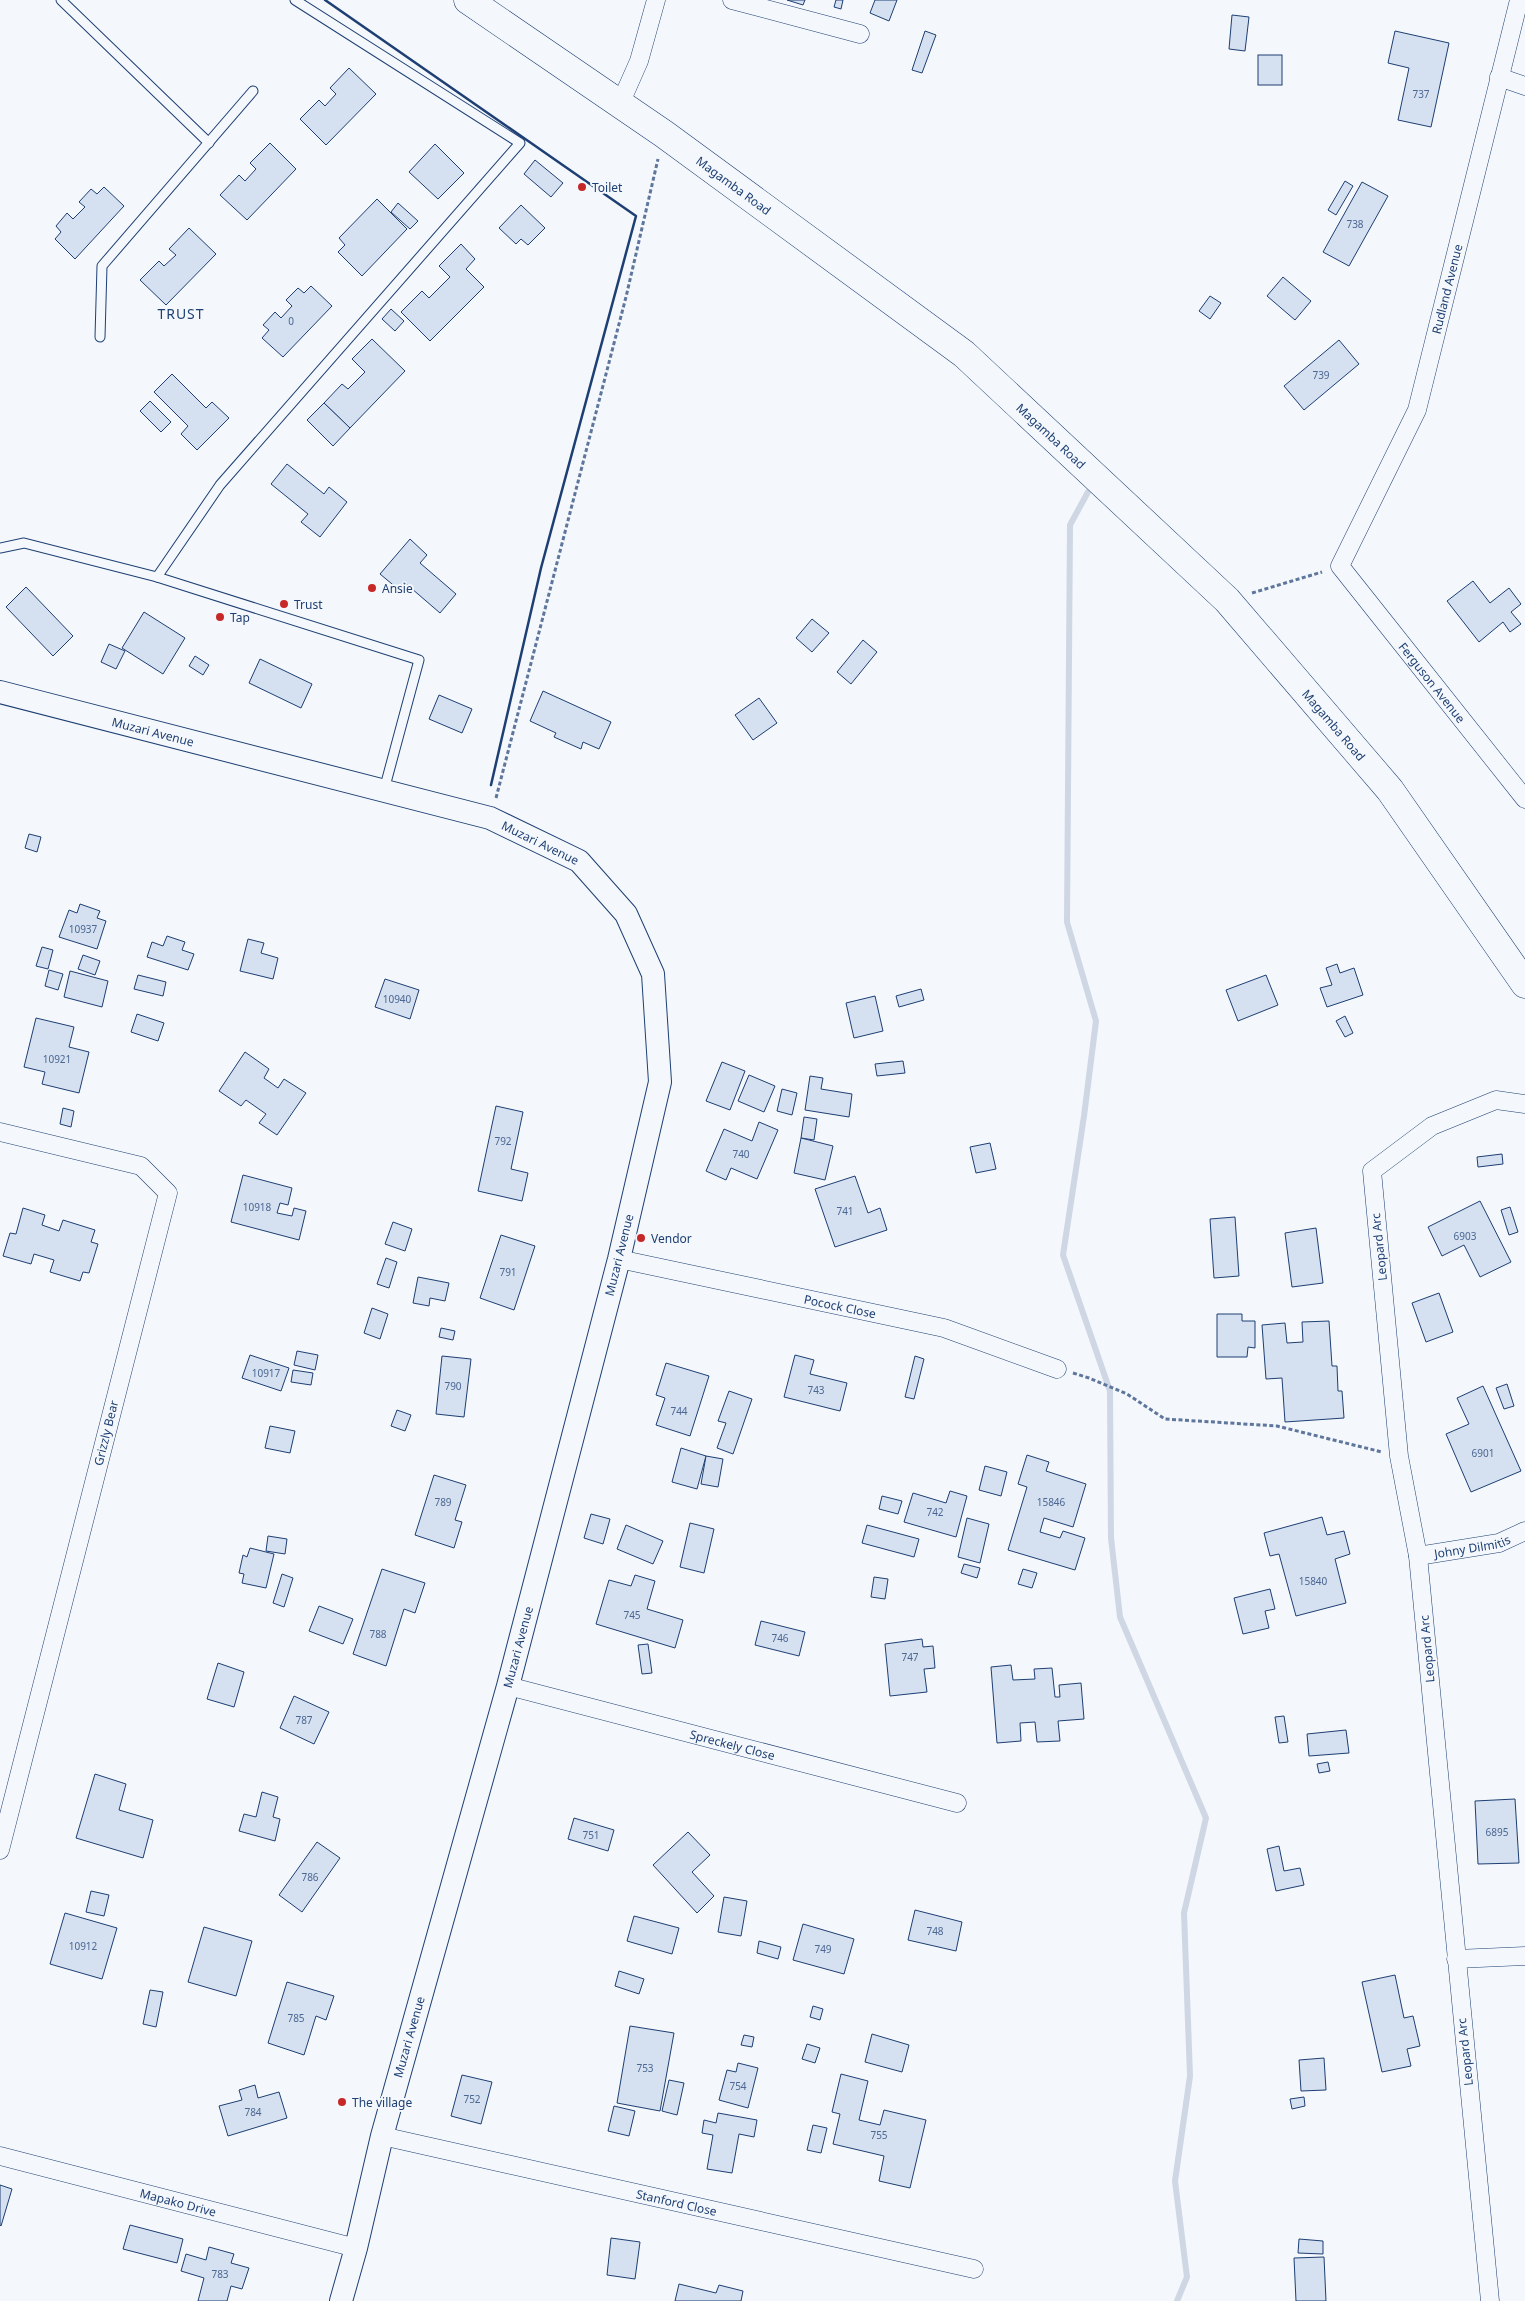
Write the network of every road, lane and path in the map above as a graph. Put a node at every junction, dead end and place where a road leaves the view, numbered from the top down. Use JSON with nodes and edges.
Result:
{"nodes":[{"id":1,"x":61,"y":0,"type":"edge"},
{"id":2,"x":295,"y":0,"type":"edge"},
{"id":3,"x":468,"y":0,"type":"edge"},
{"id":4,"x":656,"y":0,"type":"edge"},
{"id":5,"x":732,"y":0,"type":"edge"},
{"id":6,"x":1519,"y":0,"type":"edge"},
{"id":7,"x":860,"y":34,"type":"dead end"},
{"id":8,"x":1499,"y":77,"type":"junction"},
{"id":9,"x":1525,"y":86,"type":"edge"},
{"id":10,"x":254,"y":91,"type":"dead end"},
{"id":11,"x":620,"y":104,"type":"junction"},
{"id":12,"x":664,"y":134,"type":"junction"},
{"id":13,"x":209,"y":144,"type":"junction"},
{"id":14,"x":100,"y":337,"type":"dead end"},
{"id":15,"x":0,"y":548,"type":"edge"},
{"id":16,"x":1340,"y":566,"type":"junction"},
{"id":17,"x":157,"y":577,"type":"junction"},
{"id":18,"x":1227,"y":600,"type":"junction"},
{"id":19,"x":0,"y":692,"type":"edge"},
{"id":20,"x":384,"y":790,"type":"junction"},
{"id":21,"x":1525,"y":799,"type":"edge"},
{"id":22,"x":490,"y":818,"type":"junction"},
{"id":23,"x":1525,"y":984,"type":"edge"},
{"id":24,"x":1525,"y":1104,"type":"edge"},
{"id":25,"x":0,"y":1132,"type":"edge"},
{"id":26,"x":618,"y":1259,"type":"junction"},
{"id":27,"x":1058,"y":1369,"type":"dead end"},
{"id":28,"x":1089,"y":1378,"type":"dead end"},
{"id":29,"x":1399,"y":1456,"type":"junction"},
{"id":30,"x":1525,"y":1531,"type":"edge"},
{"id":31,"x":1418,"y":1556,"type":"junction"},
{"id":32,"x":508,"y":1686,"type":"junction"},
{"id":33,"x":957,"y":1804,"type":"dead end"},
{"id":34,"x":0,"y":1850,"type":"edge"},
{"id":35,"x":1525,"y":1956,"type":"edge"},
{"id":36,"x":1456,"y":1958,"type":"junction"},
{"id":37,"x":382,"y":2136,"type":"junction"},
{"id":38,"x":0,"y":2156,"type":"edge"},
{"id":39,"x":356,"y":2248,"type":"junction"},
{"id":40,"x":974,"y":2269,"type":"dead end"},
{"id":41,"x":341,"y":2301,"type":"edge"},
{"id":42,"x":1490,"y":2301,"type":"edge"}],
"edges":[{"from":1,"to":13,"type":"lane"},
{"from":2,"to":17,"type":"lane"},
{"from":3,"to":11,"type":"highway","name":"Magamba Road"},
{"from":4,"to":11,"type":"street"},
{"from":5,"to":7,"type":"street"},
{"from":6,"to":8,"type":"street","name":"Rudland Avenue"},
{"from":8,"to":9,"type":"street"},
{"from":8,"to":16,"type":"street","name":"Rudland Avenue"},
{"from":10,"to":13,"type":"lane"},
{"from":11,"to":12,"type":"highway","name":"Magamba Road"},
{"from":12,"to":18,"type":"highway","name":"Magamba Road"},
{"from":12,"to":22,"type":"path"},
{"from":13,"to":14,"type":"lane"},
{"from":15,"to":17,"type":"lane"},
{"from":16,"to":18,"type":"path"},
{"from":16,"to":21,"type":"street","name":"Ferguson Avenue"},
{"from":17,"to":20,"type":"lane"},
{"from":18,"to":23,"type":"highway","name":"Magamba Road"},
{"from":19,"to":20,"type":"street","name":"Muzari Avenue"},
{"from":20,"to":22,"type":"street","name":"Muzari Avenue"},
{"from":22,"to":26,"type":"street","name":"Muzari Avenue"},
{"from":24,"to":29,"type":"street","name":"Leopard Arc"},
{"from":25,"to":34,"type":"street","name":"Grizzly Bear"},
{"from":26,"to":27,"type":"street","name":"Pocock Close"},
{"from":26,"to":32,"type":"street","name":"Muzari Avenue"},
{"from":28,"to":29,"type":"path"},
{"from":29,"to":31,"type":"street","name":"Leopard Arc"},
{"from":30,"to":31,"type":"street","name":"Johny Dilmitis"},
{"from":31,"to":36,"type":"street","name":"Leopard Arc"},
{"from":32,"to":33,"type":"street","name":"Spreckely Close"},
{"from":32,"to":37,"type":"street","name":"Muzari Avenue"},
{"from":35,"to":36,"type":"street"},
{"from":36,"to":42,"type":"street","name":"Leopard Arc"},
{"from":37,"to":39,"type":"street","name":"Muzari Avenue"},
{"from":37,"to":40,"type":"street","name":"Stanford Close"},
{"from":38,"to":39,"type":"street","name":"Mapako Drive"},
{"from":39,"to":41,"type":"street","name":"Muzari Avenue"}]}
